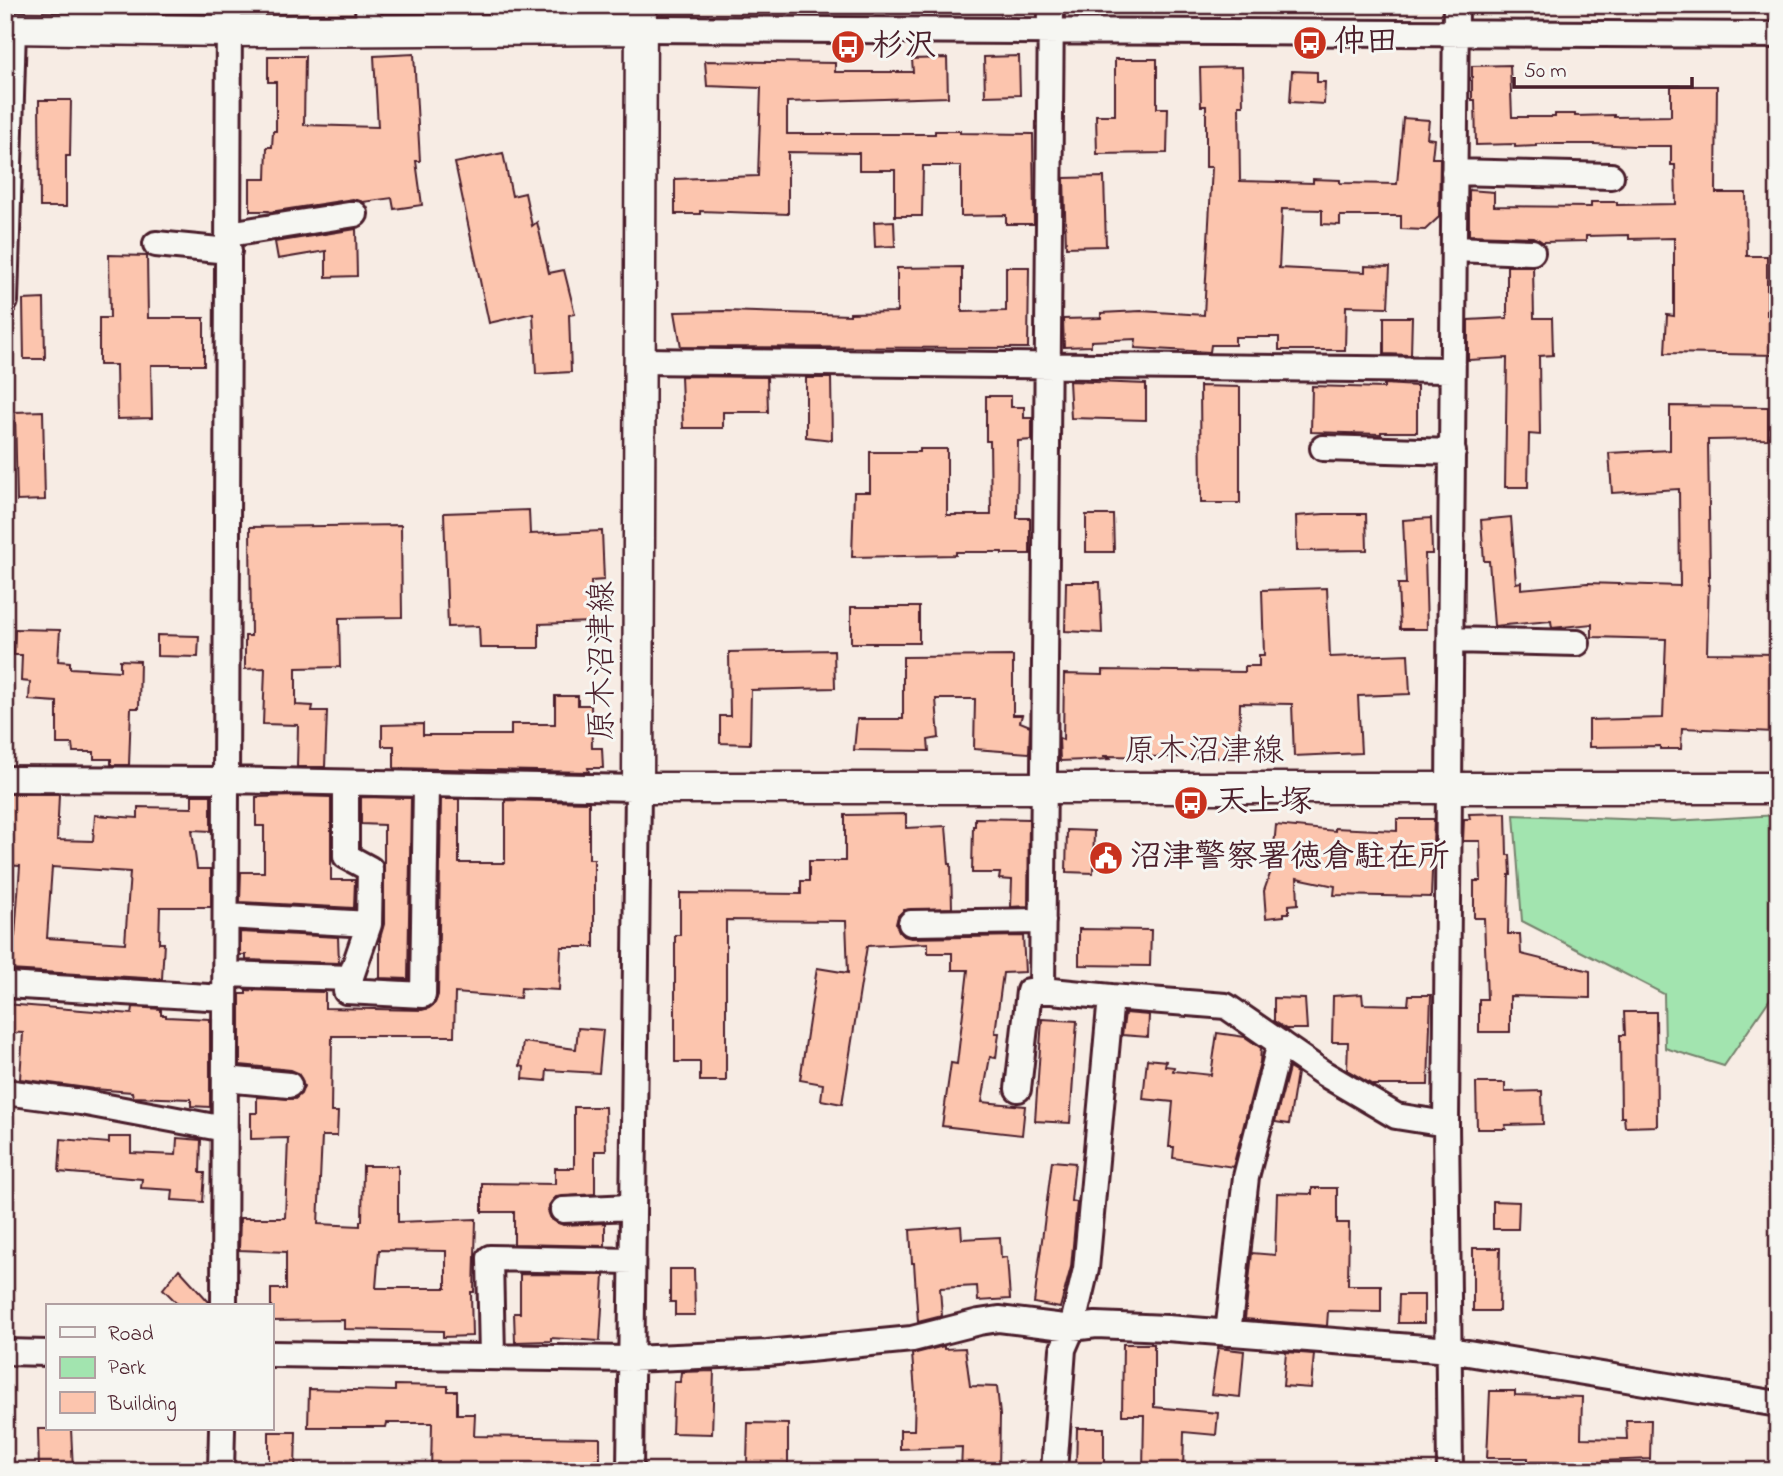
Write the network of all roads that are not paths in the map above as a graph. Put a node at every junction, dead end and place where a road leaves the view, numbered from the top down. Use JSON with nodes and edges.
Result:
{"nodes":[{"id":1,"x":1051,"y":5,"type":"edge"},
{"id":2,"x":1456,"y":5,"type":"edge"},
{"id":3,"x":641,"y":17,"type":"edge"},
{"id":4,"x":230,"y":18,"type":"edge"},
{"id":5,"x":369,"y":18,"type":"edge"},
{"id":6,"x":501,"y":18,"type":"edge"},
{"id":7,"x":9,"y":28,"type":"edge"},
{"id":8,"x":1051,"y":32,"type":"junction"},
{"id":9,"x":1456,"y":32,"type":"junction"},
{"id":10,"x":1778,"y":35,"type":"edge"},
{"id":11,"x":1454,"y":172,"type":"junction"},
{"id":12,"x":1611,"y":176,"type":"dead end"},
{"id":13,"x":355,"y":214,"type":"dead end"},
{"id":14,"x":6,"y":235,"type":"edge"},
{"id":15,"x":229,"y":243,"type":"junction"},
{"id":16,"x":156,"y":244,"type":"dead end"},
{"id":17,"x":1454,"y":249,"type":"junction"},
{"id":18,"x":1532,"y":252,"type":"dead end"},
{"id":19,"x":5,"y":301,"type":"edge"},
{"id":20,"x":639,"y":361,"type":"junction"},
{"id":21,"x":1048,"y":367,"type":"junction"},
{"id":22,"x":1452,"y":370,"type":"junction"},
{"id":23,"x":1322,"y":448,"type":"dead end"},
{"id":24,"x":1453,"y":452,"type":"junction"},
{"id":25,"x":1451,"y":640,"type":"junction"},
{"id":26,"x":1577,"y":643,"type":"dead end"},
{"id":27,"x":5,"y":779,"type":"edge"},
{"id":28,"x":226,"y":780,"type":"junction"},
{"id":29,"x":346,"y":783,"type":"junction"},
{"id":30,"x":426,"y":784,"type":"junction"},
{"id":31,"x":1044,"y":786,"type":"junction"},
{"id":32,"x":638,"y":788,"type":"junction"},
{"id":33,"x":1450,"y":788,"type":"junction"},
{"id":34,"x":1778,"y":788,"type":"edge"},
{"id":35,"x":226,"y":916,"type":"junction"},
{"id":36,"x":1043,"y":922,"type":"junction"},
{"id":37,"x":911,"y":923,"type":"dead end"},
{"id":38,"x":369,"y":924,"type":"junction"},
{"id":39,"x":351,"y":978,"type":"junction"},
{"id":40,"x":5,"y":985,"type":"edge"},
{"id":41,"x":225,"y":986,"type":"junction"},
{"id":42,"x":1049,"y":991,"type":"junction"},
{"id":43,"x":1111,"y":997,"type":"junction"},
{"id":44,"x":1280,"y":1044,"type":"junction"},
{"id":45,"x":225,"y":1079,"type":"junction"},
{"id":46,"x":289,"y":1085,"type":"dead end"},
{"id":47,"x":1018,"y":1089,"type":"dead end"},
{"id":48,"x":5,"y":1092,"type":"edge"},
{"id":49,"x":1446,"y":1124,"type":"junction"},
{"id":50,"x":225,"y":1129,"type":"junction"},
{"id":51,"x":632,"y":1207,"type":"junction"},
{"id":52,"x":563,"y":1210,"type":"dead end"},
{"id":53,"x":632,"y":1261,"type":"junction"},
{"id":54,"x":224,"y":1304,"type":"edge"},
{"id":55,"x":1072,"y":1328,"type":"junction"},
{"id":56,"x":1228,"y":1333,"type":"junction"},
{"id":57,"x":1450,"y":1350,"type":"junction"},
{"id":58,"x":5,"y":1353,"type":"edge"},
{"id":59,"x":46,"y":1353,"type":"edge"},
{"id":60,"x":273,"y":1354,"type":"edge"},
{"id":61,"x":492,"y":1357,"type":"junction"},
{"id":62,"x":631,"y":1359,"type":"junction"},
{"id":63,"x":1778,"y":1404,"type":"edge"},
{"id":64,"x":222,"y":1430,"type":"edge"},
{"id":65,"x":221,"y":1471,"type":"edge"},
{"id":66,"x":630,"y":1471,"type":"edge"},
{"id":67,"x":1054,"y":1471,"type":"edge"},
{"id":68,"x":1450,"y":1471,"type":"edge"}],
"edges":[{"from":1,"to":8,"type":"street"},
{"from":2,"to":9,"type":"street"},
{"from":3,"to":6,"type":"main road"},
{"from":3,"to":8,"type":"street"},
{"from":3,"to":20,"type":"main road","name":"原木沼津線"},
{"from":4,"to":5,"type":"main road"},
{"from":4,"to":7,"type":"main road"},
{"from":4,"to":15,"type":"street"},
{"from":5,"to":6,"type":"main road"},
{"from":7,"to":14,"type":"street"},
{"from":8,"to":9,"type":"street"},
{"from":8,"to":21,"type":"street"},
{"from":9,"to":10,"type":"street"},
{"from":9,"to":11,"type":"street"},
{"from":11,"to":12,"type":"street"},
{"from":11,"to":17,"type":"street"},
{"from":13,"to":15,"type":"street"},
{"from":14,"to":19,"type":"street"},
{"from":15,"to":16,"type":"street"},
{"from":15,"to":28,"type":"street"},
{"from":17,"to":18,"type":"street"},
{"from":17,"to":22,"type":"street"},
{"from":20,"to":21,"type":"street"},
{"from":20,"to":32,"type":"main road","name":"原木沼津線"},
{"from":21,"to":22,"type":"street"},
{"from":21,"to":31,"type":"street"},
{"from":22,"to":24,"type":"street"},
{"from":23,"to":24,"type":"street"},
{"from":24,"to":25,"type":"street"},
{"from":25,"to":26,"type":"street"},
{"from":25,"to":33,"type":"street"},
{"from":27,"to":28,"type":"street"},
{"from":28,"to":29,"type":"street"},
{"from":28,"to":35,"type":"street"},
{"from":29,"to":30,"type":"street"},
{"from":29,"to":38,"type":"street"},
{"from":30,"to":32,"type":"street"},
{"from":30,"to":39,"type":"street"},
{"from":31,"to":32,"type":"main road","name":"原木沼津線"},
{"from":31,"to":33,"type":"main road","name":"原木沼津線"},
{"from":31,"to":36,"type":"street"},
{"from":32,"to":51,"type":"street"},
{"from":33,"to":34,"type":"main road","name":"原木沼津線"},
{"from":33,"to":49,"type":"street"},
{"from":35,"to":38,"type":"street"},
{"from":35,"to":41,"type":"street"},
{"from":36,"to":37,"type":"street"},
{"from":36,"to":42,"type":"street"},
{"from":38,"to":39,"type":"street"},
{"from":39,"to":41,"type":"street"},
{"from":40,"to":41,"type":"street"},
{"from":41,"to":45,"type":"street"},
{"from":42,"to":43,"type":"street"},
{"from":42,"to":47,"type":"street"},
{"from":43,"to":44,"type":"street"},
{"from":43,"to":55,"type":"street"},
{"from":44,"to":49,"type":"street"},
{"from":44,"to":56,"type":"street"},
{"from":45,"to":46,"type":"street"},
{"from":45,"to":50,"type":"street"},
{"from":48,"to":50,"type":"street"},
{"from":49,"to":57,"type":"street"},
{"from":50,"to":54,"type":"street"},
{"from":51,"to":52,"type":"street"},
{"from":51,"to":53,"type":"street"},
{"from":53,"to":61,"type":"street"},
{"from":53,"to":62,"type":"street"},
{"from":55,"to":56,"type":"street"},
{"from":55,"to":62,"type":"street"},
{"from":55,"to":67,"type":"street"},
{"from":56,"to":57,"type":"street"},
{"from":57,"to":63,"type":"street"},
{"from":57,"to":68,"type":"street"},
{"from":58,"to":59,"type":"street"},
{"from":60,"to":61,"type":"street"},
{"from":61,"to":62,"type":"street"},
{"from":62,"to":66,"type":"street"},
{"from":64,"to":65,"type":"street"}]}
